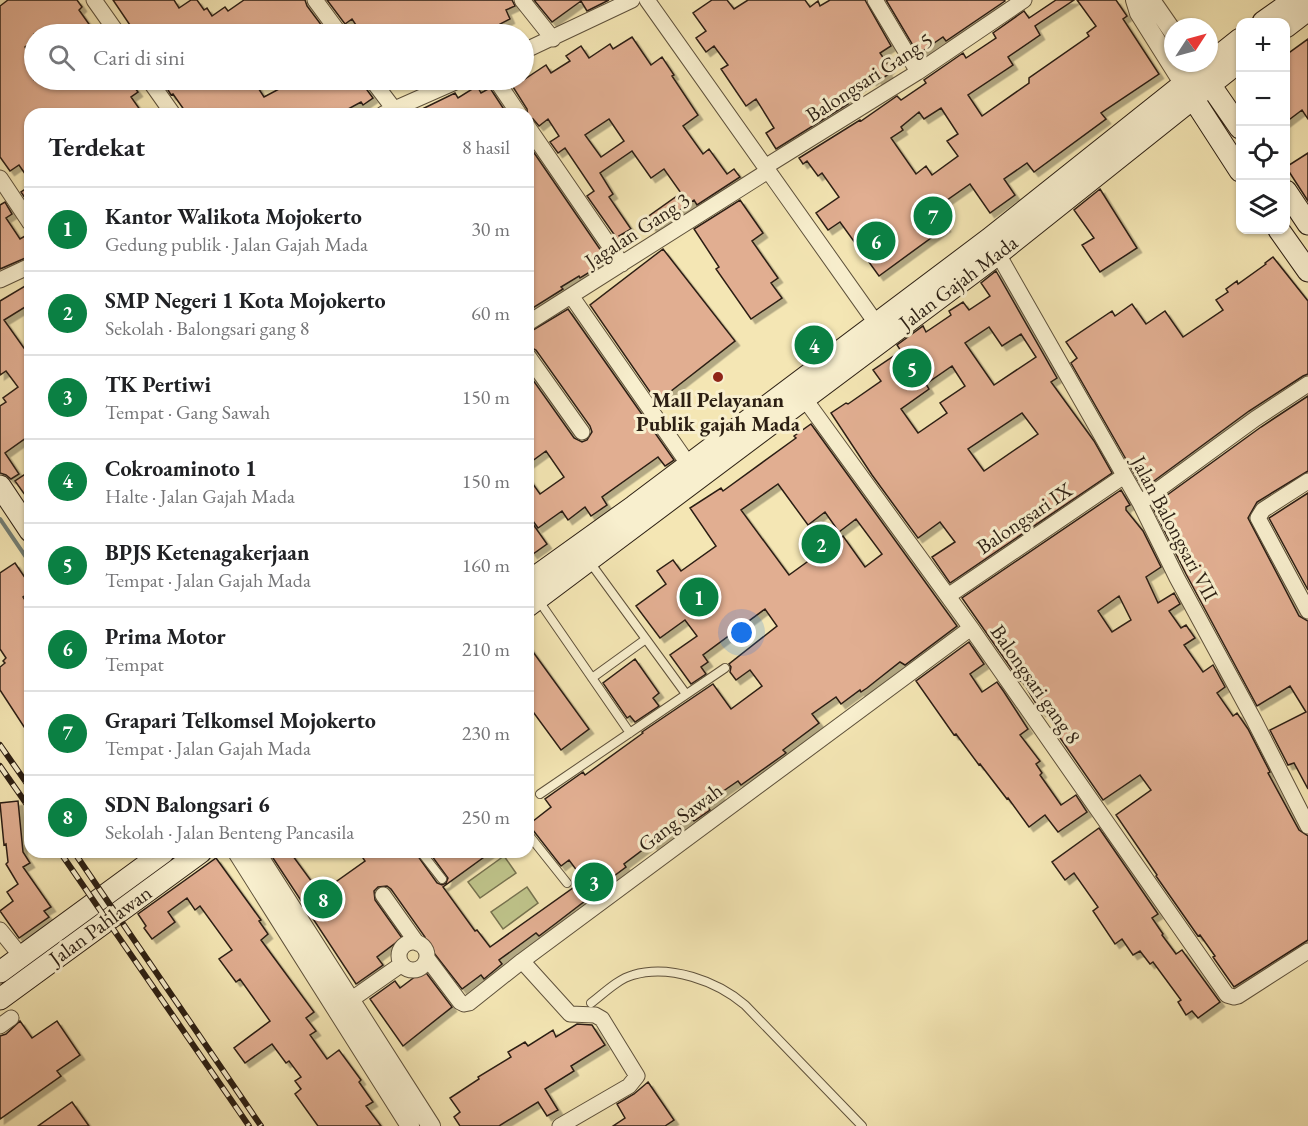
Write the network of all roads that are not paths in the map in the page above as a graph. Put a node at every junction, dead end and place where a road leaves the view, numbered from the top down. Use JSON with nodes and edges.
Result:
{"nodes":[{"id":1,"x":94,"y":0,"type":"edge"},
{"id":2,"x":315,"y":0,"type":"edge"},
{"id":3,"x":522,"y":0,"type":"edge"},
{"id":4,"x":632,"y":0,"type":"edge"},
{"id":5,"x":647,"y":0,"type":"edge"},
{"id":6,"x":875,"y":0,"type":"edge"},
{"id":7,"x":1024,"y":0,"type":"edge"},
{"id":8,"x":1135,"y":0,"type":"edge"},
{"id":9,"x":1148,"y":0,"type":"edge"},
{"id":10,"x":1294,"y":0,"type":"edge"},
{"id":11,"x":1308,"y":10,"type":"edge"},
{"id":12,"x":1269,"y":18,"type":"edge"},
{"id":13,"x":1164,"y":19,"type":"edge"},
{"id":14,"x":111,"y":24,"type":"edge"},
{"id":15,"x":333,"y":24,"type":"edge"},
{"id":16,"x":1290,"y":24,"type":"edge"},
{"id":17,"x":553,"y":39,"type":"junction"},
{"id":18,"x":1236,"y":42,"type":"edge"},
{"id":19,"x":534,"y":47,"type":"edge"},
{"id":20,"x":1218,"y":58,"type":"edge"},
{"id":21,"x":1236,"y":62,"type":"edge"},
{"id":22,"x":1218,"y":67,"type":"edge"},
{"id":23,"x":918,"y":72,"type":"junction"},
{"id":24,"x":1202,"y":72,"type":"edge"},
{"id":25,"x":156,"y":90,"type":"edge"},
{"id":26,"x":377,"y":90,"type":"edge"},
{"id":27,"x":438,"y":90,"type":"edge"},
{"id":28,"x":503,"y":90,"type":"edge"},
{"id":29,"x":1188,"y":91,"type":"junction"},
{"id":30,"x":169,"y":108,"type":"edge"},
{"id":31,"x":386,"y":108,"type":"edge"},
{"id":32,"x":397,"y":108,"type":"edge"},
{"id":33,"x":515,"y":108,"type":"edge"},
{"id":34,"x":1239,"y":126,"type":"edge"},
{"id":35,"x":534,"y":136,"type":"edge"},
{"id":36,"x":1236,"y":165,"type":"edge"},
{"id":37,"x":767,"y":169,"type":"junction"},
{"id":38,"x":0,"y":178,"type":"edge"},
{"id":39,"x":1290,"y":198,"type":"edge"},
{"id":40,"x":24,"y":214,"type":"edge"},
{"id":41,"x":1308,"y":224,"type":"edge"},
{"id":42,"x":1282,"y":234,"type":"edge"},
{"id":43,"x":998,"y":254,"type":"junction"},
{"id":44,"x":622,"y":264,"type":"junction"},
{"id":45,"x":24,"y":269,"type":"edge"},
{"id":46,"x":1308,"y":271,"type":"edge"},
{"id":47,"x":0,"y":280,"type":"edge"},
{"id":48,"x":572,"y":297,"type":"junction"},
{"id":49,"x":534,"y":319,"type":"edge"},
{"id":50,"x":881,"y":330,"type":"junction"},
{"id":51,"x":534,"y":364,"type":"edge"},
{"id":52,"x":1308,"y":384,"type":"edge"},
{"id":53,"x":790,"y":402,"type":"junction"},
{"id":54,"x":582,"y":432,"type":"dead end"},
{"id":55,"x":689,"y":465,"type":"junction"},
{"id":56,"x":1124,"y":476,"type":"junction"},
{"id":57,"x":1308,"y":482,"type":"edge"},
{"id":58,"x":0,"y":486,"type":"edge"},
{"id":59,"x":1140,"y":503,"type":"junction"},
{"id":60,"x":24,"y":522,"type":"edge"},
{"id":61,"x":584,"y":553,"type":"junction"},
{"id":62,"x":534,"y":590,"type":"edge"},
{"id":63,"x":948,"y":596,"type":"junction"},
{"id":64,"x":534,"y":598,"type":"edge"},
{"id":65,"x":1308,"y":612,"type":"edge"},
{"id":66,"x":971,"y":628,"type":"junction"},
{"id":67,"x":646,"y":639,"type":"junction"},
{"id":68,"x":725,"y":668,"type":"dead end"},
{"id":69,"x":592,"y":678,"type":"junction"},
{"id":70,"x":686,"y":694,"type":"junction"},
{"id":71,"x":630,"y":734,"type":"junction"},
{"id":72,"x":540,"y":794,"type":"dead end"},
{"id":73,"x":1308,"y":826,"type":"edge"},
{"id":74,"x":534,"y":842,"type":"edge"},
{"id":75,"x":155,"y":858,"type":"edge"},
{"id":76,"x":191,"y":858,"type":"edge"},
{"id":77,"x":241,"y":858,"type":"edge"},
{"id":78,"x":260,"y":858,"type":"edge"},
{"id":79,"x":426,"y":858,"type":"edge"},
{"id":80,"x":442,"y":879,"type":"dead end"},
{"id":81,"x":567,"y":884,"type":"dead end"},
{"id":82,"x":383,"y":895,"type":"dead end"},
{"id":83,"x":85,"y":922,"type":"junction"},
{"id":84,"x":0,"y":930,"type":"edge"},
{"id":85,"x":417,"y":943,"type":"junction"},
{"id":86,"x":1308,"y":951,"type":"edge"},
{"id":87,"x":21,"y":956,"type":"junction"},
{"id":88,"x":428,"y":958,"type":"junction"},
{"id":89,"x":522,"y":961,"type":"junction"},
{"id":90,"x":402,"y":964,"type":"junction"},
{"id":91,"x":0,"y":972,"type":"edge"},
{"id":92,"x":0,"y":999,"type":"edge"},
{"id":93,"x":352,"y":999,"type":"junction"},
{"id":94,"x":591,"y":1003,"type":"dead end"},
{"id":95,"x":376,"y":1055,"type":"junction"},
{"id":96,"x":410,"y":1126,"type":"edge"},
{"id":97,"x":431,"y":1126,"type":"edge"},
{"id":98,"x":560,"y":1126,"type":"edge"},
{"id":99,"x":862,"y":1126,"type":"edge"}],
"edges":[{"from":1,"to":14,"type":"street"},
{"from":2,"to":15,"type":"street"},
{"from":3,"to":17,"type":"street"},
{"from":4,"to":17,"type":"street"},
{"from":5,"to":37,"type":"street"},
{"from":6,"to":23,"type":"street"},
{"from":7,"to":23,"type":"street","name":"Balongsari Gang 5"},
{"from":8,"to":29,"type":"street"},
{"from":9,"to":13,"type":"street"},
{"from":10,"to":12,"type":"main road"},
{"from":11,"to":16,"type":"main road"},
{"from":17,"to":19,"type":"street"},
{"from":18,"to":20,"type":"main road","name":"Jalan Gajah Mada"},
{"from":21,"to":22,"type":"main road","name":"Jalan Gajah Mada"},
{"from":23,"to":37,"type":"street","name":"Balongsari Gang 5"},
{"from":24,"to":29,"type":"main road","name":"Jalan Gajah Mada"},
{"from":24,"to":34,"type":"main road"},
{"from":25,"to":30,"type":"street"},
{"from":26,"to":31,"type":"street"},
{"from":27,"to":32,"type":"street"},
{"from":28,"to":33,"type":"street"},
{"from":29,"to":36,"type":"main road"},
{"from":29,"to":43,"type":"main road","name":"Jalan Gajah Mada"},
{"from":29,"to":50,"type":"main road","name":"Jalan Gajah Mada"},
{"from":35,"to":44,"type":"street"},
{"from":37,"to":44,"type":"street","name":"Jagalan Gang 3"},
{"from":37,"to":50,"type":"street"},
{"from":38,"to":40,"type":"street"},
{"from":39,"to":41,"type":"main road"},
{"from":42,"to":46,"type":"main road"},
{"from":43,"to":50,"type":"main road","name":"Jalan Gajah Mada"},
{"from":43,"to":56,"type":"street","name":"Jalan Balongsari VII"},
{"from":44,"to":48,"type":"street","name":"Jagalan Gang 3"},
{"from":45,"to":47,"type":"street"},
{"from":48,"to":49,"type":"street","name":"Jagalan Gang 3"},
{"from":48,"to":55,"type":"street"},
{"from":50,"to":53,"type":"main road","name":"Jalan Gajah Mada"},
{"from":51,"to":54,"type":"street"},
{"from":52,"to":59,"type":"street"},
{"from":53,"to":55,"type":"main road","name":"Jalan Gajah Mada"},
{"from":53,"to":61,"type":"main road","name":"Jalan Gajah Mada"},
{"from":53,"to":63,"type":"street","name":"Balongsari gang 8"},
{"from":55,"to":61,"type":"main road","name":"Jalan Gajah Mada"},
{"from":56,"to":59,"type":"street","name":"Jalan Balongsari VII"},
{"from":56,"to":63,"type":"street","name":"Balongsari IX"},
{"from":57,"to":65,"type":"street"},
{"from":58,"to":60,"type":"main road"},
{"from":59,"to":73,"type":"street","name":"Jalan Balongsari VII"},
{"from":61,"to":62,"type":"main road","name":"Jalan Gajah Mada"},
{"from":61,"to":67,"type":"lane"},
{"from":63,"to":66,"type":"street","name":"Balongsari gang 8"},
{"from":64,"to":69,"type":"lane"},
{"from":66,"to":86,"type":"street","name":"Balongsari gang 8"},
{"from":66,"to":89,"type":"street","name":"Gang Sawah"},
{"from":67,"to":69,"type":"lane"},
{"from":67,"to":70,"type":"lane"},
{"from":68,"to":70,"type":"lane"},
{"from":69,"to":71,"type":"lane"},
{"from":70,"to":71,"type":"lane"},
{"from":71,"to":72,"type":"lane"},
{"from":74,"to":81,"type":"lane"},
{"from":75,"to":83,"type":"main road","name":"Jalan Pahlawan"},
{"from":76,"to":83,"type":"main road","name":"Jalan Pahlawan"},
{"from":77,"to":95,"type":"street"},
{"from":78,"to":93,"type":"street"},
{"from":79,"to":80,"type":"lane"},
{"from":82,"to":85,"type":"street"},
{"from":83,"to":87,"type":"main road","name":"Jalan Pahlawan"},
{"from":83,"to":92,"type":"main road","name":"Jalan Pahlawan"},
{"from":84,"to":87,"type":"street"},
{"from":85,"to":88,"type":"street"},
{"from":85,"to":90,"type":"street"},
{"from":87,"to":91,"type":"main road","name":"Jalan Pahlawan"},
{"from":88,"to":89,"type":"street","name":"Gang Sawah"},
{"from":88,"to":90,"type":"street"},
{"from":89,"to":98,"type":"street"},
{"from":90,"to":93,"type":"street"},
{"from":93,"to":95,"type":"street"},
{"from":94,"to":99,"type":"lane"},
{"from":95,"to":96,"type":"street"},
{"from":95,"to":97,"type":"street"}]}
